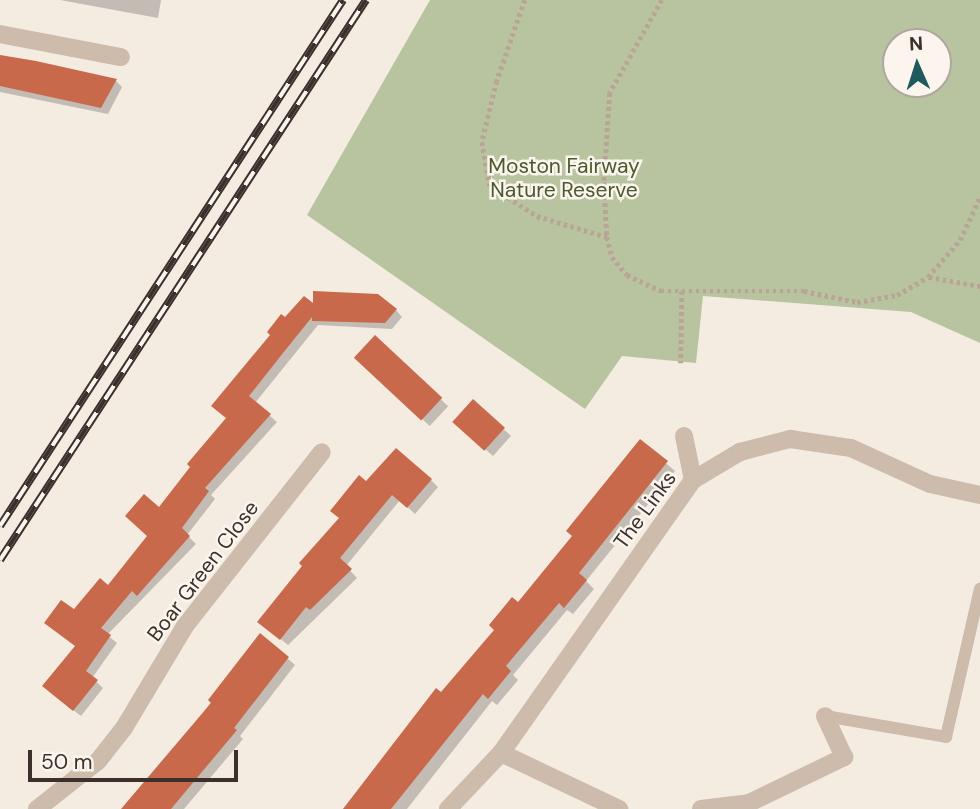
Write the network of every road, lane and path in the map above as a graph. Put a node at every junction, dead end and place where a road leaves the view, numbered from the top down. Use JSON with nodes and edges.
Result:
{"nodes":[{"id":1,"x":526,"y":0,"type":"edge"},
{"id":2,"x":662,"y":0,"type":"edge"},
{"id":3,"x":0,"y":34,"type":"edge"},
{"id":4,"x":121,"y":57,"type":"dead end"},
{"id":5,"x":980,"y":197,"type":"edge"},
{"id":6,"x":607,"y":237,"type":"junction"},
{"id":7,"x":928,"y":277,"type":"junction"},
{"id":8,"x":980,"y":286,"type":"edge"},
{"id":9,"x":682,"y":291,"type":"junction"},
{"id":10,"x":681,"y":363,"type":"dead end"},
{"id":11,"x":684,"y":436,"type":"dead end"},
{"id":12,"x":322,"y":452,"type":"dead end"},
{"id":13,"x":693,"y":480,"type":"junction"},
{"id":14,"x":980,"y":495,"type":"edge"},
{"id":15,"x":980,"y":589,"type":"edge"},
{"id":16,"x":825,"y":716,"type":"joint"},
{"id":17,"x":501,"y":753,"type":"junction"},
{"id":18,"x":37,"y":809,"type":"edge"},
{"id":19,"x":448,"y":809,"type":"edge"},
{"id":20,"x":619,"y":809,"type":"edge"},
{"id":21,"x":701,"y":809,"type":"edge"}],
"edges":[{"from":1,"to":6,"type":"path"},
{"from":2,"to":6,"type":"path"},
{"from":3,"to":4,"type":"street"},
{"from":5,"to":7,"type":"path"},
{"from":6,"to":9,"type":"path"},
{"from":7,"to":8,"type":"path"},
{"from":7,"to":9,"type":"path"},
{"from":9,"to":10,"type":"path"},
{"from":11,"to":13,"type":"street"},
{"from":12,"to":18,"type":"street","name":"Boar Green Close"},
{"from":13,"to":14,"type":"street","name":"The Links"},
{"from":13,"to":17,"type":"street","name":"The Links"},
{"from":15,"to":16,"type":"lane"},
{"from":16,"to":21,"type":"street"},
{"from":17,"to":19,"type":"street","name":"The Links"},
{"from":17,"to":20,"type":"street"}]}
